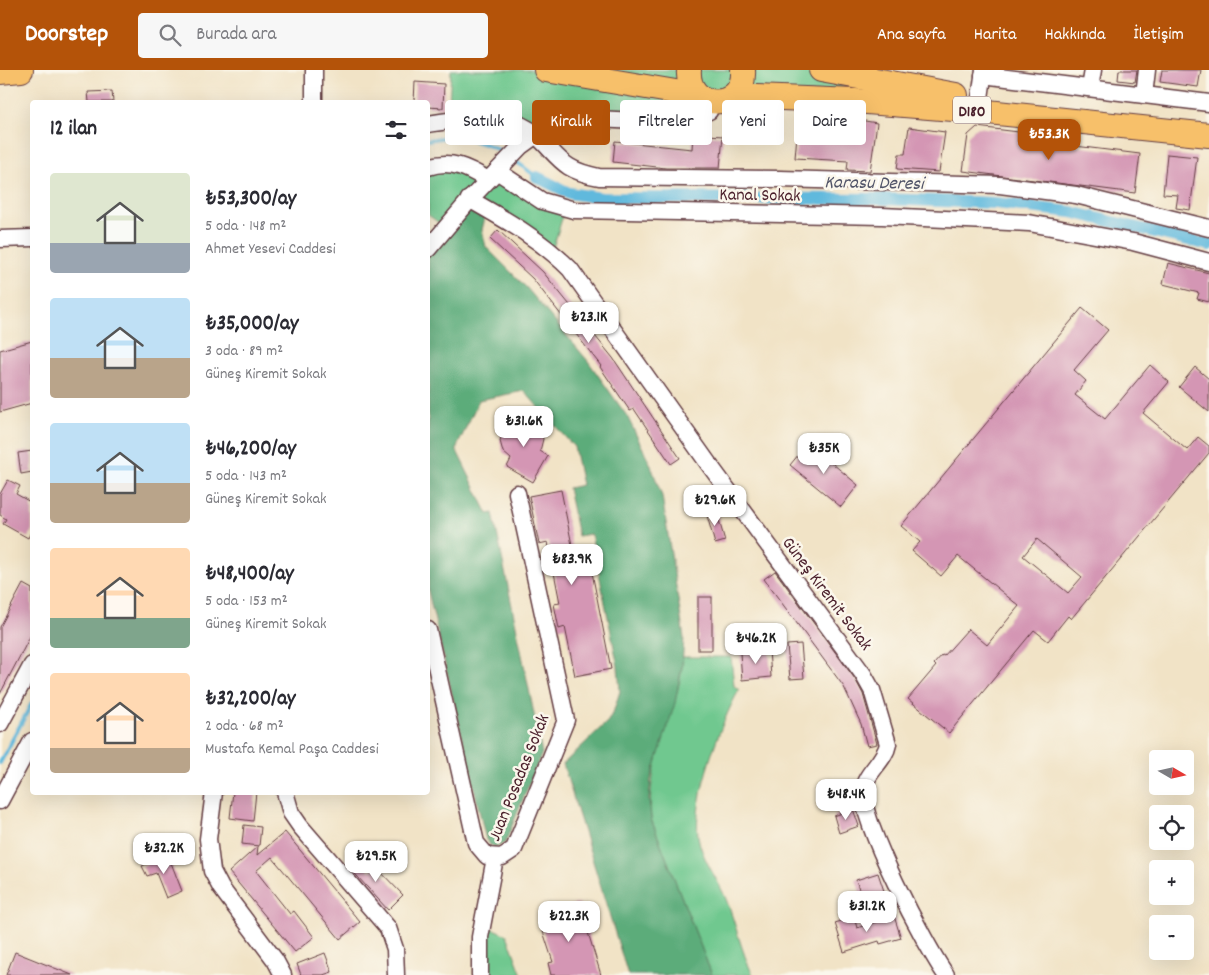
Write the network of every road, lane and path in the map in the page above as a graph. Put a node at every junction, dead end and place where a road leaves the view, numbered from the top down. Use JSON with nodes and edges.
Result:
{"nodes":[{"id":1,"x":21,"y":70,"type":"edge"},
{"id":2,"x":314,"y":70,"type":"edge"},
{"id":3,"x":546,"y":70,"type":"edge"},
{"id":4,"x":689,"y":70,"type":"edge"},
{"id":5,"x":743,"y":70,"type":"edge"},
{"id":6,"x":821,"y":70,"type":"edge"},
{"id":7,"x":1093,"y":70,"type":"edge"},
{"id":8,"x":1147,"y":70,"type":"edge"},
{"id":9,"x":0,"y":72,"type":"edge"},
{"id":10,"x":982,"y":81,"type":"edge"},
{"id":11,"x":1090,"y":88,"type":"junction"},
{"id":12,"x":1144,"y":95,"type":"junction"},
{"id":13,"x":733,"y":96,"type":"junction"},
{"id":14,"x":705,"y":99,"type":"junction"},
{"id":15,"x":314,"y":100,"type":"edge"},
{"id":16,"x":1209,"y":103,"type":"edge"},
{"id":17,"x":610,"y":119,"type":"edge"},
{"id":18,"x":1209,"y":122,"type":"edge"},
{"id":19,"x":430,"y":124,"type":"edge"},
{"id":20,"x":532,"y":132,"type":"edge"},
{"id":21,"x":1209,"y":135,"type":"edge"},
{"id":22,"x":532,"y":137,"type":"edge"},
{"id":23,"x":546,"y":145,"type":"edge"},
{"id":24,"x":430,"y":166,"type":"edge"},
{"id":25,"x":496,"y":172,"type":"junction"},
{"id":26,"x":469,"y":199,"type":"junction"},
{"id":27,"x":1209,"y":228,"type":"edge"},
{"id":28,"x":30,"y":238,"type":"edge"},
{"id":29,"x":0,"y":239,"type":"edge"},
{"id":30,"x":430,"y":247,"type":"edge"},
{"id":31,"x":1209,"y":262,"type":"edge"},
{"id":32,"x":517,"y":493,"type":"dead end"},
{"id":33,"x":430,"y":639,"type":"edge"},
{"id":34,"x":30,"y":669,"type":"edge"},
{"id":35,"x":0,"y":724,"type":"edge"},
{"id":36,"x":30,"y":745,"type":"edge"},
{"id":37,"x":214,"y":795,"type":"edge"},
{"id":38,"x":286,"y":795,"type":"edge"},
{"id":39,"x":0,"y":801,"type":"edge"},
{"id":40,"x":495,"y":858,"type":"junction"},
{"id":41,"x":282,"y":975,"type":"edge"},
{"id":42,"x":396,"y":975,"type":"edge"},
{"id":43,"x":480,"y":975,"type":"edge"},
{"id":44,"x":946,"y":975,"type":"edge"}],
"edges":[{"from":1,"to":9,"type":"highway"},
{"from":2,"to":15,"type":"street"},
{"from":3,"to":14,"type":"highway"},
{"from":4,"to":14,"type":"highway"},
{"from":5,"to":13,"type":"highway"},
{"from":6,"to":10,"type":"highway","number":"D180"},
{"from":7,"to":11,"type":"street"},
{"from":8,"to":12,"type":"street"},
{"from":10,"to":11,"type":"street"},
{"from":10,"to":18,"type":"highway","number":"D180"},
{"from":11,"to":12,"type":"street"},
{"from":12,"to":16,"type":"street"},
{"from":13,"to":14,"type":"highway"},
{"from":13,"to":21,"type":"highway","number":"D180"},
{"from":14,"to":17,"type":"street"},
{"from":19,"to":20,"type":"street"},
{"from":22,"to":25,"type":"street"},
{"from":23,"to":27,"type":"street"},
{"from":24,"to":25,"type":"street","name":"Kanal Sokak"},
{"from":25,"to":26,"type":"street"},
{"from":25,"to":31,"type":"street","name":"Kanal Sokak"},
{"from":26,"to":30,"type":"street"},
{"from":26,"to":44,"type":"street","name":"Güneş Kiremit Sokak"},
{"from":28,"to":29,"type":"street"},
{"from":32,"to":40,"type":"street","name":"Juan Posadas Sokak"},
{"from":33,"to":40,"type":"street","name":"Juan Posadas Sokak"},
{"from":34,"to":35,"type":"street"},
{"from":36,"to":39,"type":"street"},
{"from":37,"to":41,"type":"street"},
{"from":38,"to":42,"type":"street"},
{"from":40,"to":43,"type":"street"}]}
